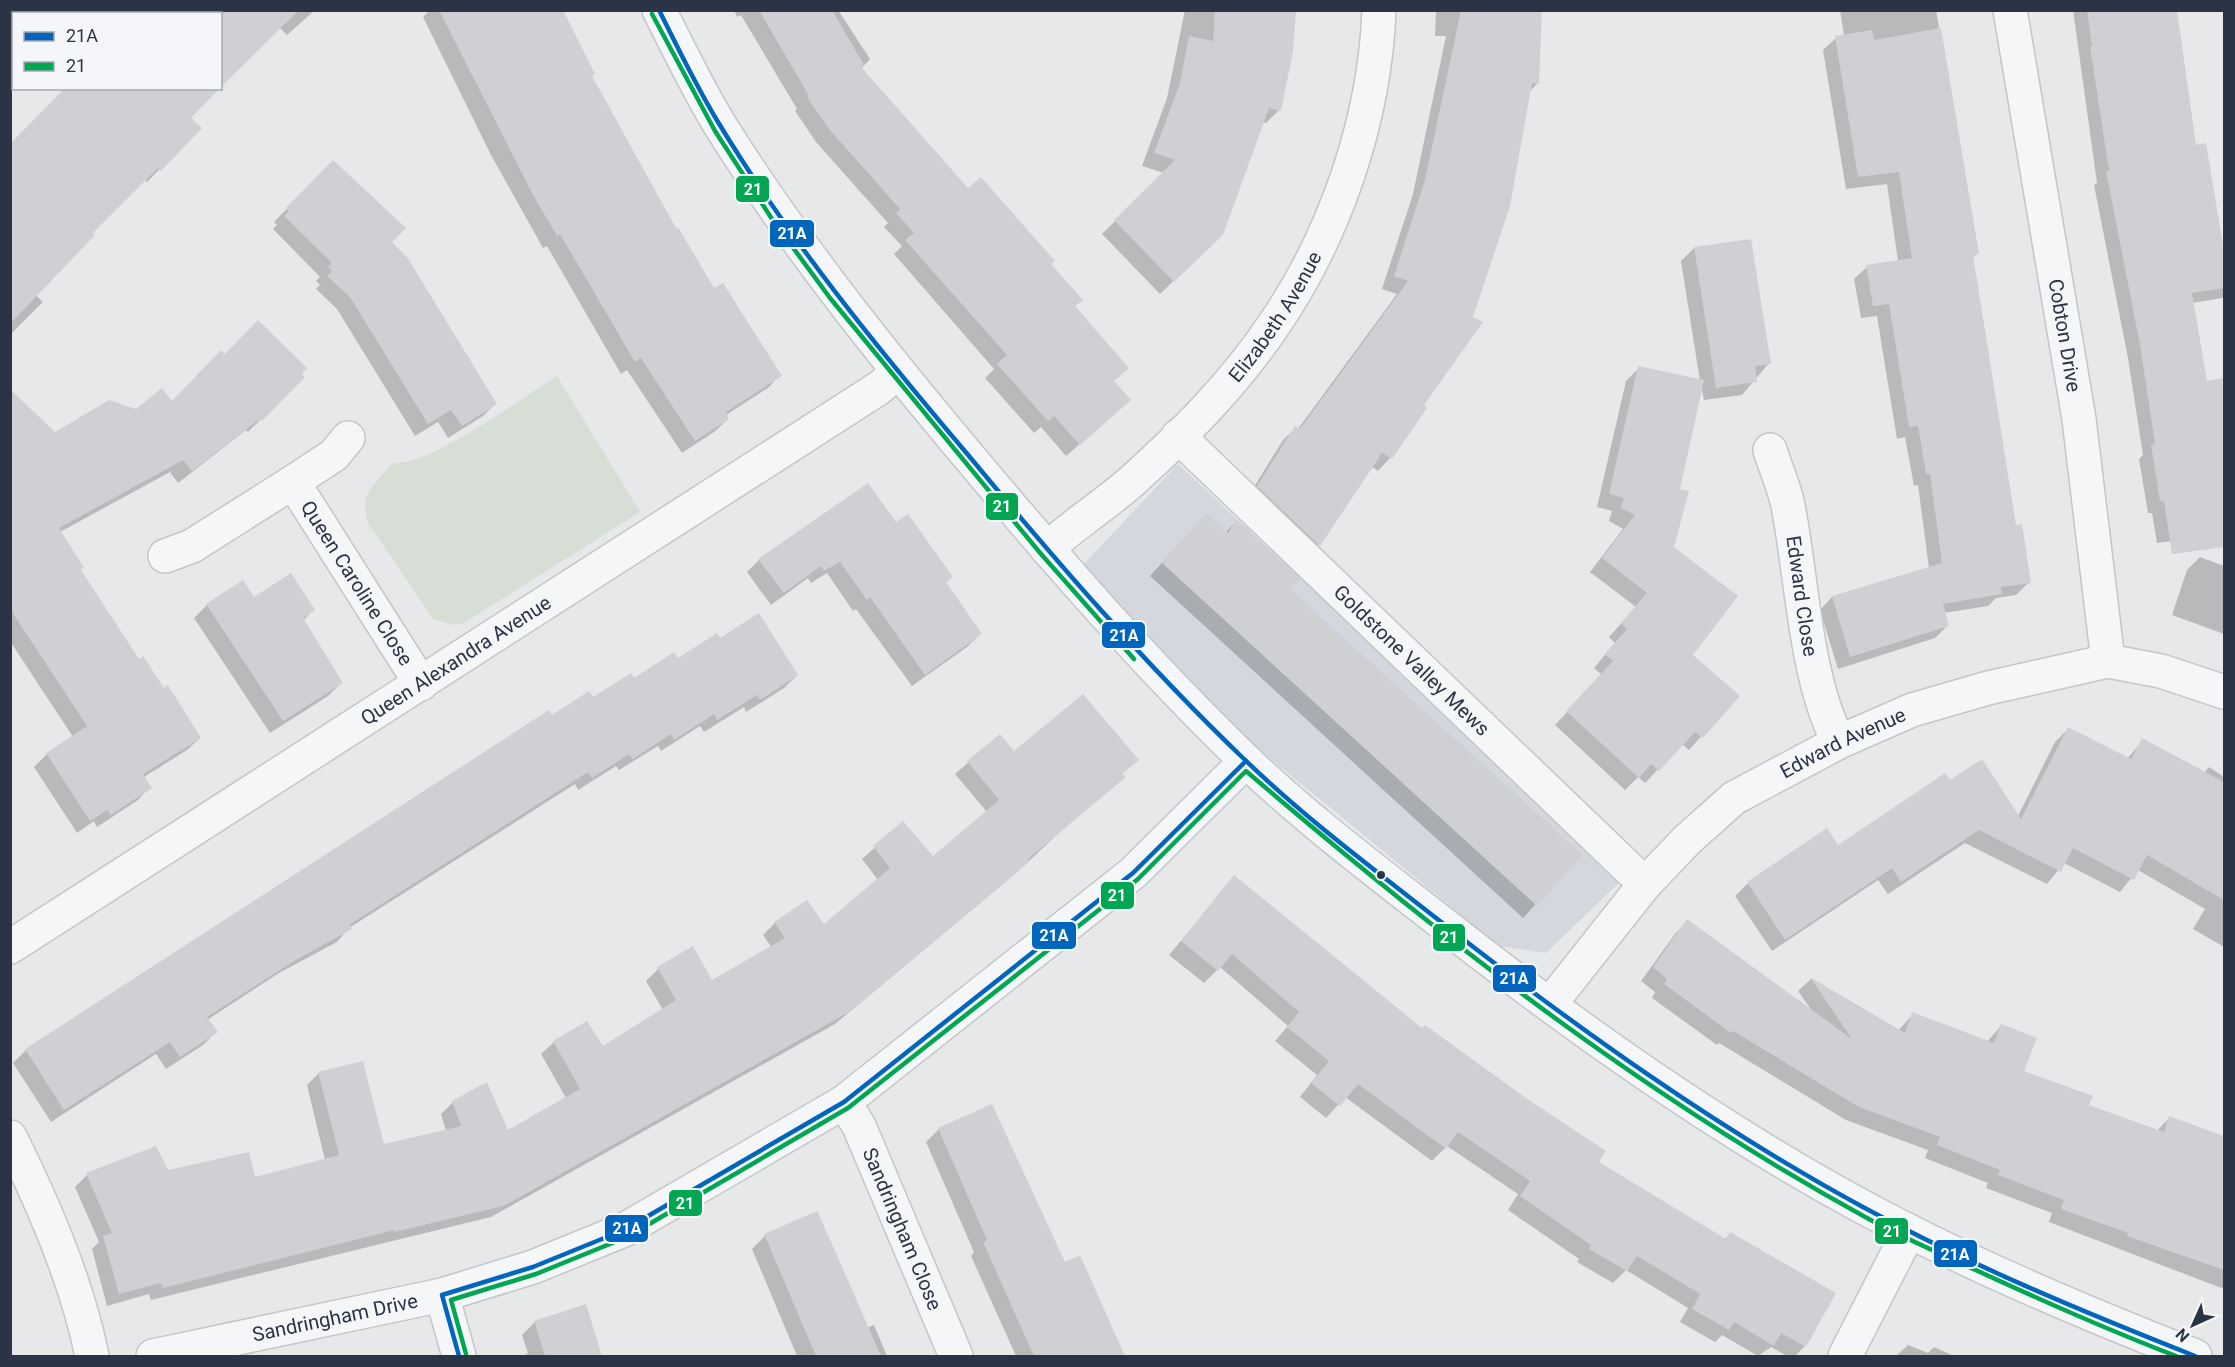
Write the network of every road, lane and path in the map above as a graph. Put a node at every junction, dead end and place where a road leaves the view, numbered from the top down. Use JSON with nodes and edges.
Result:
{"nodes":[{"id":1,"x":659,"y":10,"type":"edge"},
{"id":2,"x":1380,"y":10,"type":"edge"},
{"id":3,"x":2010,"y":10,"type":"edge"},
{"id":4,"x":898,"y":372,"type":"junction"},
{"id":5,"x":1178,"y":436,"type":"junction"},
{"id":6,"x":348,"y":438,"type":"dead end"},
{"id":7,"x":1770,"y":450,"type":"dead end"},
{"id":8,"x":293,"y":482,"type":"junction"},
{"id":9,"x":1047,"y":549,"type":"junction"},
{"id":10,"x":165,"y":556,"type":"dead end"},
{"id":11,"x":2108,"y":661,"type":"junction"},
{"id":12,"x":421,"y":684,"type":"junction"},
{"id":13,"x":2224,"y":692,"type":"edge"},
{"id":14,"x":1839,"y":742,"type":"junction"},
{"id":15,"x":1246,"y":761,"type":"junction"},
{"id":16,"x":1645,"y":884,"type":"junction"},
{"id":17,"x":10,"y":947,"type":"edge"},
{"id":18,"x":1550,"y":1004,"type":"junction"},
{"id":19,"x":844,"y":1102,"type":"junction"},
{"id":20,"x":10,"y":1137,"type":"edge"},
{"id":21,"x":1909,"y":1231,"type":"junction"},
{"id":22,"x":442,"y":1295,"type":"junction"},
{"id":23,"x":92,"y":1356,"type":"edge"},
{"id":24,"x":153,"y":1356,"type":"edge"},
{"id":25,"x":459,"y":1356,"type":"edge"},
{"id":26,"x":956,"y":1356,"type":"edge"},
{"id":27,"x":1845,"y":1356,"type":"edge"},
{"id":28,"x":2195,"y":1356,"type":"edge"}],
"edges":[{"from":1,"to":4,"type":"street"},
{"from":2,"to":5,"type":"street","name":"Elizabeth Avenue"},
{"from":3,"to":11,"type":"street","name":"Cobton Drive"},
{"from":4,"to":9,"type":"street"},
{"from":4,"to":12,"type":"street","name":"Queen Alexandra Avenue"},
{"from":5,"to":9,"type":"street","name":"Elizabeth Avenue"},
{"from":5,"to":16,"type":"street","name":"Goldstone Valley Mews"},
{"from":6,"to":8,"type":"street","name":"Queen Caroline Close"},
{"from":7,"to":14,"type":"street","name":"Edward Close"},
{"from":8,"to":10,"type":"street","name":"Queen Caroline Close"},
{"from":8,"to":12,"type":"street","name":"Queen Caroline Close"},
{"from":9,"to":15,"type":"street"},
{"from":11,"to":13,"type":"street","name":"Edward Avenue"},
{"from":11,"to":14,"type":"street","name":"Edward Avenue"},
{"from":12,"to":17,"type":"street","name":"Queen Alexandra Avenue"},
{"from":14,"to":16,"type":"street","name":"Edward Avenue"},
{"from":15,"to":18,"type":"street"},
{"from":15,"to":19,"type":"street","name":"Sandringham Drive"},
{"from":16,"to":18,"type":"street","name":"Edward Avenue"},
{"from":18,"to":21,"type":"street"},
{"from":19,"to":22,"type":"street","name":"Sandringham Drive"},
{"from":19,"to":26,"type":"street","name":"Sandringham Close"},
{"from":20,"to":23,"type":"street"},
{"from":21,"to":27,"type":"street"},
{"from":21,"to":28,"type":"street"},
{"from":22,"to":24,"type":"street","name":"Sandringham Drive"},
{"from":22,"to":25,"type":"street"}]}
